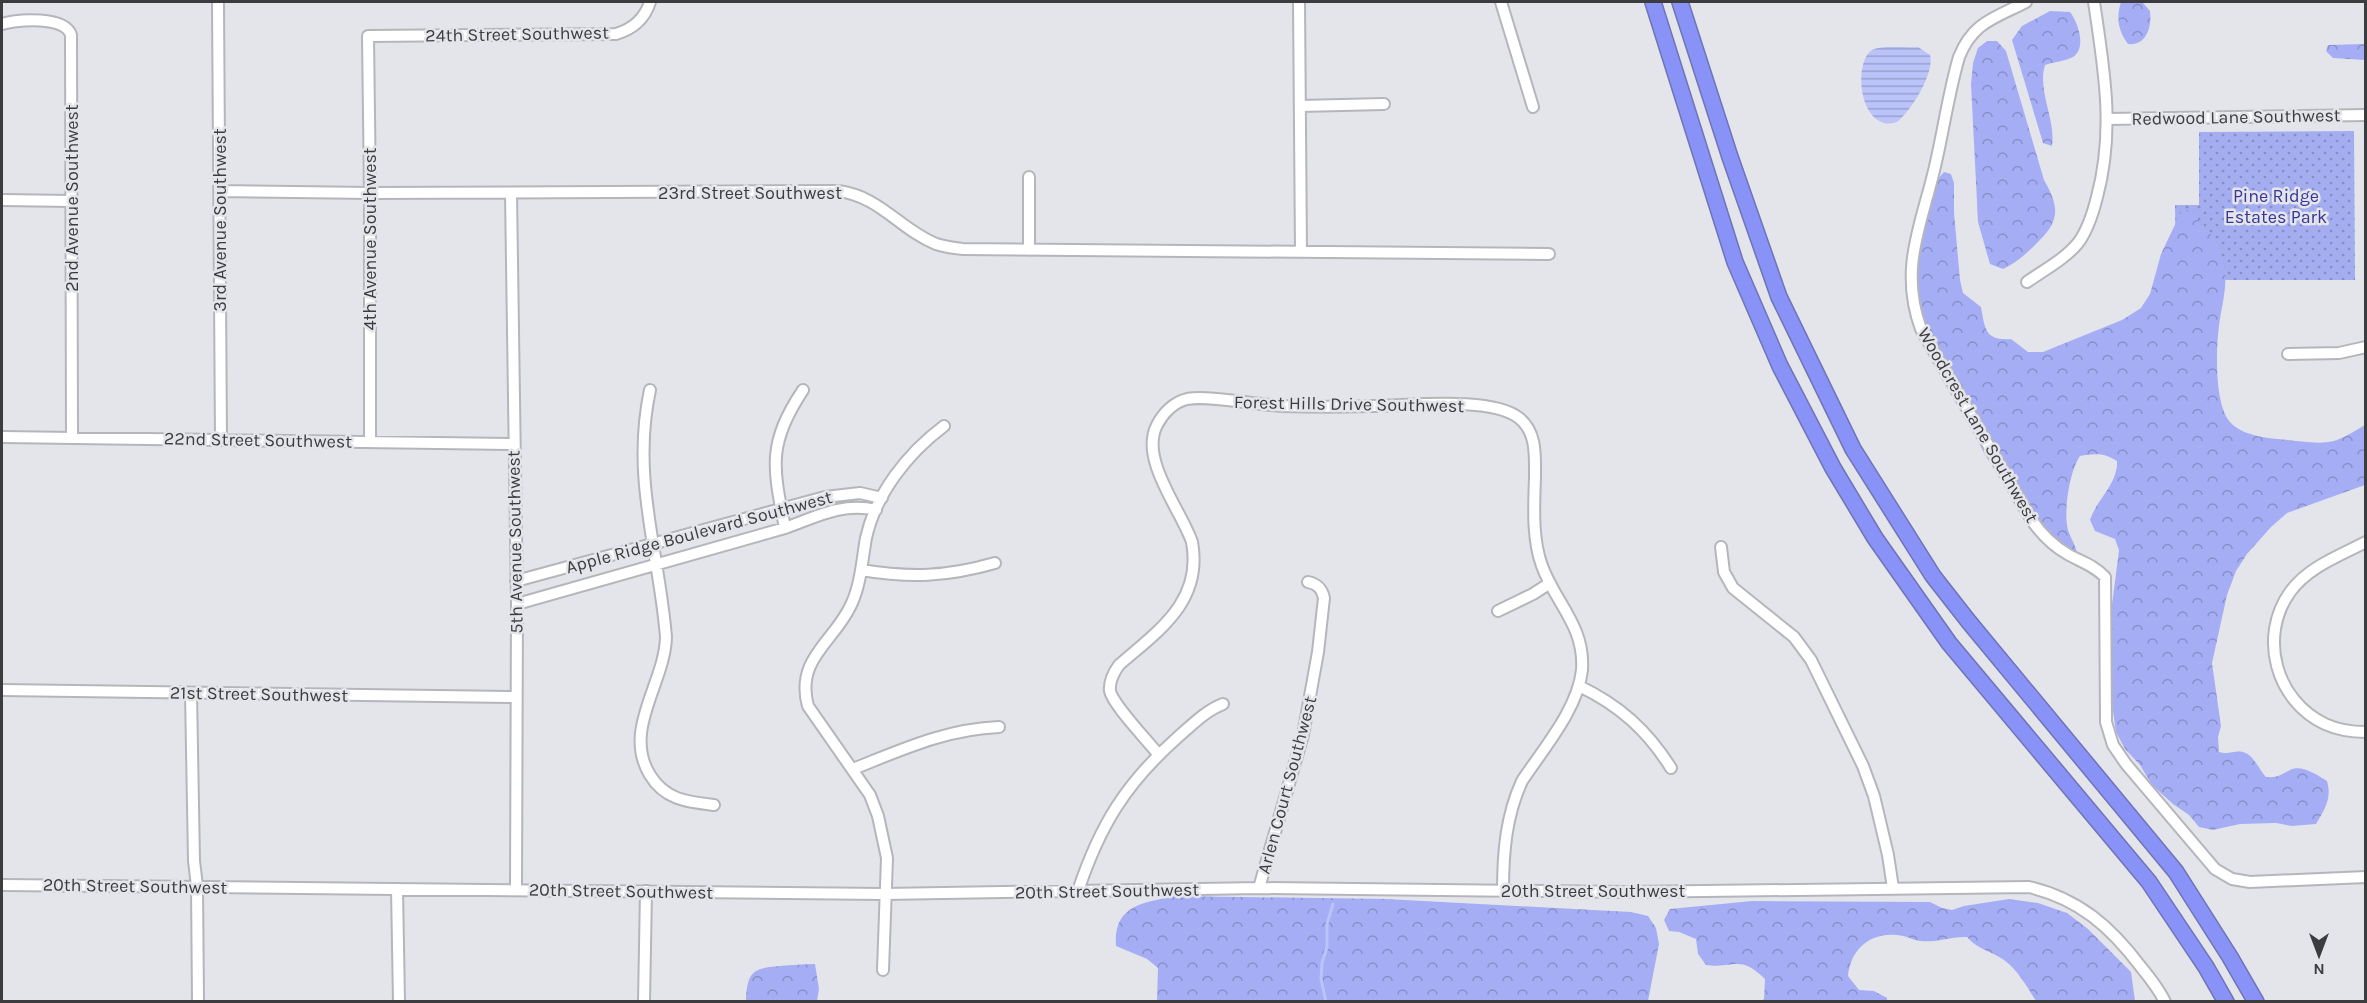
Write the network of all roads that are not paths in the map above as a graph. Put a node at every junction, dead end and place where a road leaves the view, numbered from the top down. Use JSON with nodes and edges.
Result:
{"nodes":[{"id":1,"x":218,"y":2,"type":"edge"},
{"id":2,"x":650,"y":2,"type":"edge"},
{"id":3,"x":1299,"y":2,"type":"edge"},
{"id":4,"x":1501,"y":2,"type":"edge"},
{"id":5,"x":1653,"y":2,"type":"edge"},
{"id":6,"x":1680,"y":2,"type":"edge"},
{"id":7,"x":2094,"y":2,"type":"edge"},
{"id":8,"x":2019,"y":3,"type":"edge"},
{"id":9,"x":2,"y":24,"type":"edge"},
{"id":10,"x":368,"y":36,"type":"joint"},
{"id":11,"x":1384,"y":104,"type":"dead end"},
{"id":12,"x":1300,"y":106,"type":"junction"},
{"id":13,"x":1533,"y":107,"type":"dead end"},
{"id":14,"x":2366,"y":115,"type":"edge"},
{"id":15,"x":2107,"y":118,"type":"junction"},
{"id":16,"x":1029,"y":177,"type":"dead end"},
{"id":17,"x":220,"y":191,"type":"junction"},
{"id":18,"x":511,"y":193,"type":"junction"},
{"id":19,"x":370,"y":194,"type":"junction"},
{"id":20,"x":2,"y":200,"type":"edge"},
{"id":21,"x":71,"y":201,"type":"junction"},
{"id":22,"x":1029,"y":250,"type":"junction"},
{"id":23,"x":1301,"y":252,"type":"junction"},
{"id":24,"x":1549,"y":254,"type":"dead end"},
{"id":25,"x":2027,"y":282,"type":"dead end"},
{"id":26,"x":2366,"y":347,"type":"edge"},
{"id":27,"x":2288,"y":354,"type":"dead end"},
{"id":28,"x":650,"y":390,"type":"dead end"},
{"id":29,"x":803,"y":390,"type":"dead end"},
{"id":30,"x":944,"y":426,"type":"dead end"},
{"id":31,"x":2,"y":436,"type":"edge"},
{"id":32,"x":72,"y":438,"type":"junction"},
{"id":33,"x":221,"y":439,"type":"junction"},
{"id":34,"x":370,"y":442,"type":"junction"},
{"id":35,"x":514,"y":444,"type":"junction"},
{"id":36,"x":882,"y":498,"type":"junction"},
{"id":37,"x":876,"y":510,"type":"junction"},
{"id":38,"x":781,"y":511,"type":"junction"},
{"id":39,"x":785,"y":528,"type":"junction"},
{"id":40,"x":2366,"y":542,"type":"edge"},
{"id":41,"x":652,"y":544,"type":"junction"},
{"id":42,"x":1721,"y":547,"type":"dead end"},
{"id":43,"x":656,"y":563,"type":"junction"},
{"id":44,"x":994,"y":563,"type":"dead end"},
{"id":45,"x":861,"y":570,"type":"junction"},
{"id":46,"x":516,"y":581,"type":"junction"},
{"id":47,"x":1308,"y":582,"type":"dead end"},
{"id":48,"x":1550,"y":583,"type":"junction"},
{"id":49,"x":517,"y":604,"type":"junction"},
{"id":50,"x":1498,"y":611,"type":"dead end"},
{"id":51,"x":1579,"y":686,"type":"junction"},
{"id":52,"x":2,"y":690,"type":"edge"},
{"id":53,"x":191,"y":693,"type":"junction"},
{"id":54,"x":516,"y":697,"type":"junction"},
{"id":55,"x":1223,"y":704,"type":"dead end"},
{"id":56,"x":999,"y":727,"type":"dead end"},
{"id":57,"x":2366,"y":732,"type":"edge"},
{"id":58,"x":1158,"y":754,"type":"junction"},
{"id":59,"x":1671,"y":768,"type":"dead end"},
{"id":60,"x":853,"y":769,"type":"junction"},
{"id":61,"x":714,"y":805,"type":"dead end"},
{"id":62,"x":2366,"y":877,"type":"edge"},
{"id":63,"x":2,"y":885,"type":"edge"},
{"id":64,"x":197,"y":886,"type":"junction"},
{"id":65,"x":1259,"y":888,"type":"junction"},
{"id":66,"x":1893,"y":888,"type":"junction"},
{"id":67,"x":397,"y":889,"type":"junction"},
{"id":68,"x":516,"y":890,"type":"junction"},
{"id":69,"x":646,"y":891,"type":"junction"},
{"id":70,"x":1078,"y":891,"type":"junction"},
{"id":71,"x":1503,"y":891,"type":"junction"},
{"id":72,"x":884,"y":894,"type":"junction"},
{"id":73,"x":883,"y":970,"type":"dead end"},
{"id":74,"x":2161,"y":999,"type":"edge"},
{"id":75,"x":198,"y":1002,"type":"edge"},
{"id":76,"x":399,"y":1002,"type":"edge"},
{"id":77,"x":644,"y":1002,"type":"edge"},
{"id":78,"x":2226,"y":1002,"type":"edge"},
{"id":79,"x":2256,"y":1002,"type":"edge"}],
"edges":[{"from":1,"to":17,"type":"street","name":"3rd Avenue Southwest"},
{"from":2,"to":10,"type":"street","name":"24th Street Southwest"},
{"from":3,"to":12,"type":"street"},
{"from":4,"to":13,"type":"street"},
{"from":5,"to":78,"type":"highway"},
{"from":6,"to":79,"type":"highway"},
{"from":7,"to":15,"type":"street"},
{"from":8,"to":62,"type":"street","name":"Woodcrest Lane Southwest"},
{"from":9,"to":21,"type":"street","name":"2nd Avenue Southwest"},
{"from":10,"to":19,"type":"street","name":"4th Avenue Southwest"},
{"from":11,"to":12,"type":"street"},
{"from":12,"to":23,"type":"street"},
{"from":14,"to":15,"type":"street","name":"Redwood Lane Southwest"},
{"from":15,"to":25,"type":"street"},
{"from":16,"to":22,"type":"street"},
{"from":17,"to":19,"type":"street","name":"23rd Street Southwest"},
{"from":17,"to":33,"type":"street","name":"3rd Avenue Southwest"},
{"from":18,"to":19,"type":"street","name":"23rd Street Southwest"},
{"from":18,"to":22,"type":"street","name":"23rd Street Southwest"},
{"from":18,"to":35,"type":"street","name":"5th Avenue Southwest"},
{"from":19,"to":34,"type":"street","name":"4th Avenue Southwest"},
{"from":20,"to":21,"type":"street"},
{"from":21,"to":32,"type":"street","name":"2nd Avenue Southwest"},
{"from":22,"to":23,"type":"street","name":"23rd Street Southwest"},
{"from":23,"to":24,"type":"street","name":"23rd Street Southwest"},
{"from":26,"to":27,"type":"street"},
{"from":28,"to":41,"type":"street"},
{"from":29,"to":38,"type":"street"},
{"from":30,"to":36,"type":"street"},
{"from":31,"to":32,"type":"street","name":"22nd Street Southwest"},
{"from":32,"to":33,"type":"street","name":"22nd Street Southwest"},
{"from":33,"to":34,"type":"street","name":"22nd Street Southwest"},
{"from":34,"to":35,"type":"street","name":"22nd Street Southwest"},
{"from":35,"to":46,"type":"street","name":"5th Avenue Southwest"},
{"from":36,"to":37,"type":"street"},
{"from":36,"to":38,"type":"street","name":"Apple Ridge Boulevard Southwest"},
{"from":37,"to":39,"type":"street","name":"Apple Ridge Boulevard Southwest"},
{"from":37,"to":45,"type":"street"},
{"from":38,"to":39,"type":"street"},
{"from":38,"to":41,"type":"street","name":"Apple Ridge Boulevard Southwest"},
{"from":39,"to":43,"type":"street","name":"Apple Ridge Boulevard Southwest"},
{"from":40,"to":57,"type":"street"},
{"from":41,"to":43,"type":"street"},
{"from":41,"to":46,"type":"street","name":"Apple Ridge Boulevard Southwest"},
{"from":42,"to":66,"type":"street"},
{"from":43,"to":49,"type":"street","name":"Apple Ridge Boulevard Southwest"},
{"from":43,"to":61,"type":"street"},
{"from":44,"to":45,"type":"street"},
{"from":45,"to":60,"type":"street"},
{"from":46,"to":49,"type":"street","name":"5th Avenue Southwest"},
{"from":47,"to":65,"type":"street","name":"Arlen Court Southwest"},
{"from":48,"to":50,"type":"street"},
{"from":48,"to":51,"type":"street","name":"Forest Hills Drive Southwest"},
{"from":48,"to":58,"type":"street","name":"Forest Hills Drive Southwest"},
{"from":49,"to":54,"type":"street","name":"5th Avenue Southwest"},
{"from":51,"to":59,"type":"street"},
{"from":51,"to":71,"type":"street","name":"Forest Hills Drive Southwest"},
{"from":52,"to":53,"type":"street","name":"21st Street Southwest"},
{"from":53,"to":54,"type":"street","name":"21st Street Southwest"},
{"from":53,"to":64,"type":"street"},
{"from":54,"to":68,"type":"street","name":"5th Avenue Southwest"},
{"from":55,"to":58,"type":"street"},
{"from":56,"to":60,"type":"street"},
{"from":58,"to":70,"type":"street"},
{"from":60,"to":72,"type":"street"},
{"from":63,"to":64,"type":"street","name":"20th Street Southwest"},
{"from":64,"to":67,"type":"street","name":"20th Street Southwest"},
{"from":64,"to":75,"type":"street"},
{"from":65,"to":70,"type":"street","name":"20th Street Southwest"},
{"from":65,"to":71,"type":"street","name":"20th Street Southwest"},
{"from":66,"to":71,"type":"street","name":"20th Street Southwest"},
{"from":66,"to":74,"type":"street","name":"20th Street Southwest"},
{"from":67,"to":68,"type":"street","name":"20th Street Southwest"},
{"from":67,"to":76,"type":"street"},
{"from":68,"to":69,"type":"street","name":"20th Street Southwest"},
{"from":69,"to":72,"type":"street","name":"20th Street Southwest"},
{"from":69,"to":77,"type":"street"},
{"from":70,"to":72,"type":"street","name":"20th Street Southwest"},
{"from":72,"to":73,"type":"street"}]}
